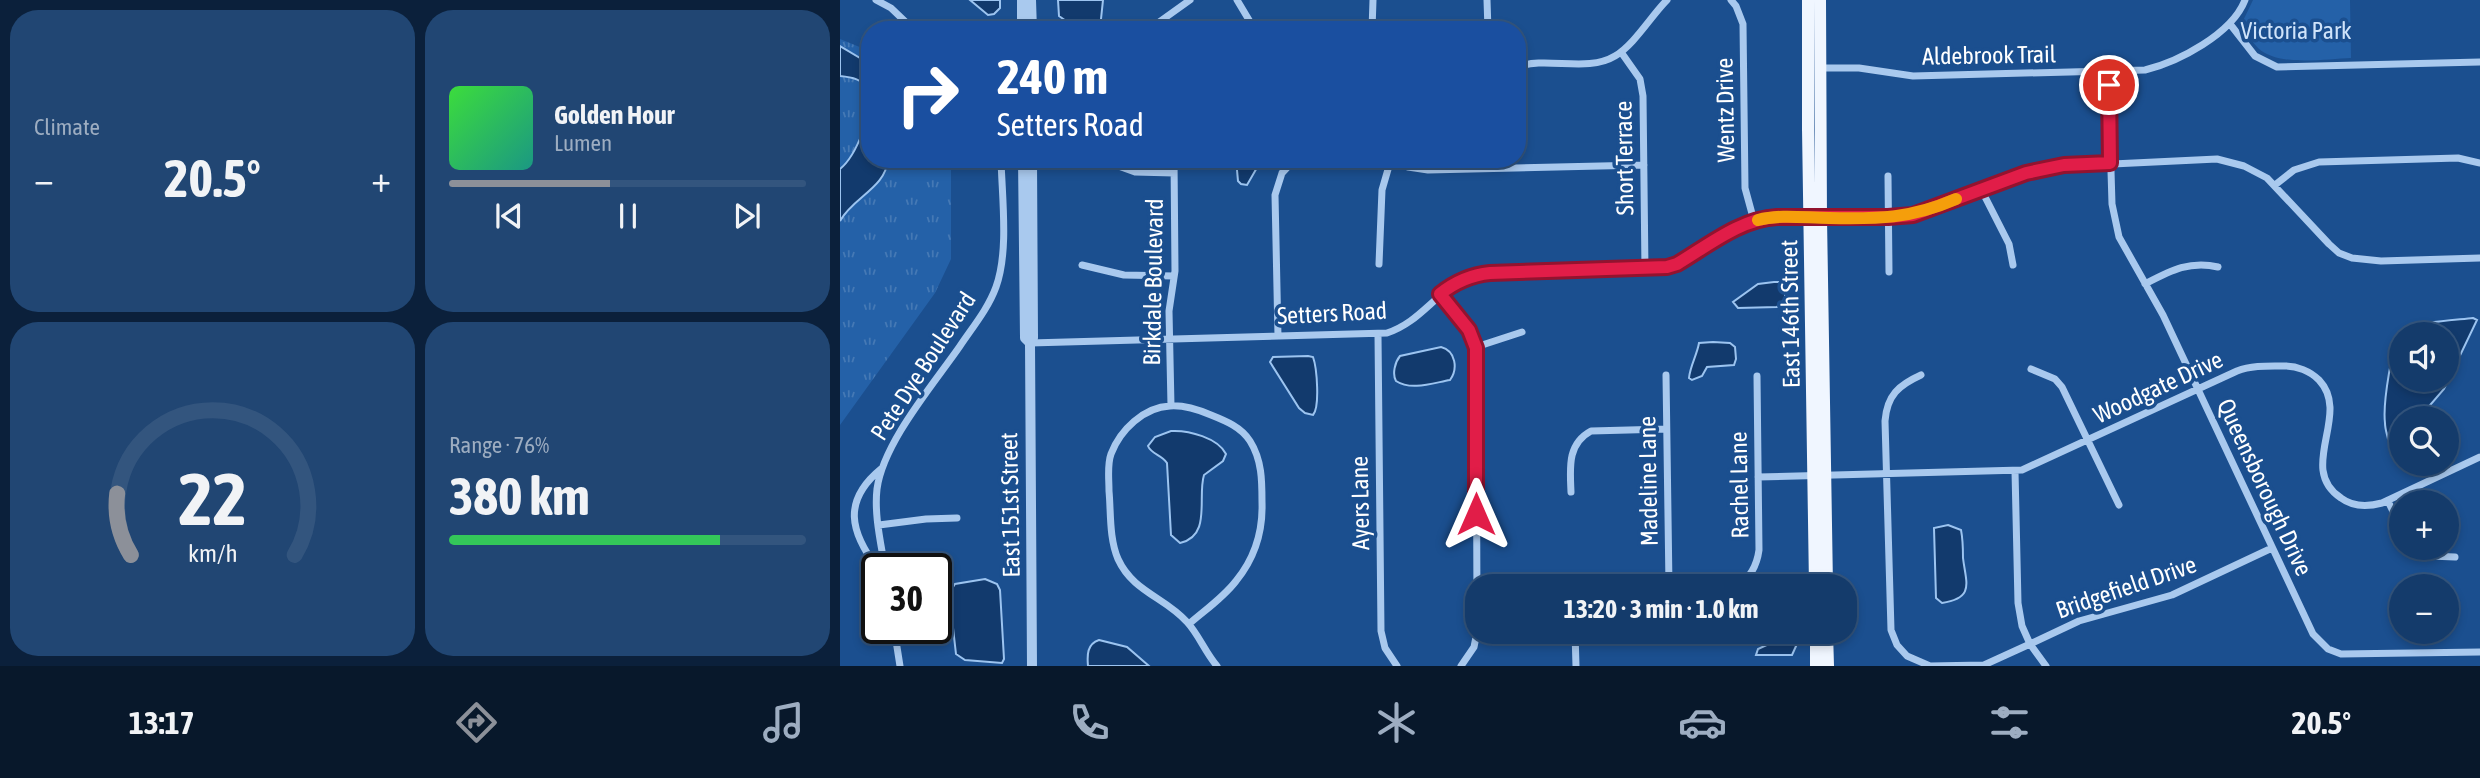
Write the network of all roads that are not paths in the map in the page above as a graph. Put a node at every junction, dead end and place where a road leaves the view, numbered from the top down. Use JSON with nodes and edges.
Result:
{"nodes":[{"id":1,"x":876,"y":0,"type":"edge"},
{"id":2,"x":1022,"y":0,"type":"edge"},
{"id":3,"x":1031,"y":0,"type":"edge"},
{"id":4,"x":1189,"y":0,"type":"edge"},
{"id":5,"x":1237,"y":0,"type":"edge"},
{"id":6,"x":1488,"y":0,"type":"edge"},
{"id":7,"x":1667,"y":0,"type":"edge"},
{"id":8,"x":1731,"y":0,"type":"edge"},
{"id":9,"x":1808,"y":0,"type":"edge"},
{"id":10,"x":1820,"y":0,"type":"edge"},
{"id":11,"x":2245,"y":0,"type":"edge"},
{"id":12,"x":1373,"y":3,"type":"edge"},
{"id":13,"x":905,"y":21,"type":"edge"},
{"id":14,"x":1022,"y":21,"type":"edge"},
{"id":15,"x":1032,"y":21,"type":"edge"},
{"id":16,"x":1161,"y":21,"type":"edge"},
{"id":17,"x":1250,"y":21,"type":"edge"},
{"id":18,"x":1372,"y":21,"type":"edge"},
{"id":19,"x":1488,"y":21,"type":"edge"},
{"id":20,"x":2230,"y":24,"type":"junction"},
{"id":21,"x":1621,"y":52,"type":"junction"},
{"id":22,"x":2480,"y":62,"type":"edge"},
{"id":23,"x":1526,"y":65,"type":"edge"},
{"id":24,"x":1820,"y":68,"type":"junction"},
{"id":25,"x":2108,"y":72,"type":"junction"},
{"id":26,"x":2110,"y":163,"type":"junction"},
{"id":27,"x":2480,"y":163,"type":"edge"},
{"id":28,"x":1644,"y":165,"type":"junction"},
{"id":29,"x":1001,"y":168,"type":"edge"},
{"id":30,"x":1023,"y":168,"type":"edge"},
{"id":31,"x":1032,"y":168,"type":"edge"},
{"id":32,"x":1127,"y":168,"type":"edge"},
{"id":33,"x":1174,"y":168,"type":"edge"},
{"id":34,"x":1285,"y":168,"type":"edge"},
{"id":35,"x":1388,"y":168,"type":"edge"},
{"id":36,"x":1417,"y":168,"type":"edge"},
{"id":37,"x":1492,"y":169,"type":"joint"},
{"id":38,"x":1174,"y":173,"type":"junction"},
{"id":39,"x":1888,"y":176,"type":"dead end"},
{"id":40,"x":2275,"y":185,"type":"junction"},
{"id":41,"x":1982,"y":189,"type":"junction"},
{"id":42,"x":1815,"y":217,"type":"junction"},
{"id":43,"x":1888,"y":217,"type":"junction"},
{"id":44,"x":1754,"y":221,"type":"junction"},
{"id":45,"x":2480,"y":258,"type":"edge"},
{"id":46,"x":1379,"y":264,"type":"dead end"},
{"id":47,"x":1082,"y":265,"type":"dead end"},
{"id":48,"x":2014,"y":265,"type":"dead end"},
{"id":49,"x":2218,"y":267,"type":"dead end"},
{"id":50,"x":1645,"y":270,"type":"junction"},
{"id":51,"x":1889,"y":272,"type":"dead end"},
{"id":52,"x":1174,"y":276,"type":"junction"},
{"id":53,"x":2145,"y":284,"type":"junction"},
{"id":54,"x":1440,"y":294,"type":"junction"},
{"id":55,"x":1522,"y":332,"type":"dead end"},
{"id":56,"x":1378,"y":335,"type":"junction"},
{"id":57,"x":1278,"y":336,"type":"junction"},
{"id":58,"x":1170,"y":339,"type":"junction"},
{"id":59,"x":1030,"y":343,"type":"junction"},
{"id":60,"x":1476,"y":348,"type":"junction"},
{"id":61,"x":2031,"y":369,"type":"dead end"},
{"id":62,"x":1666,"y":375,"type":"dead end"},
{"id":63,"x":1921,"y":375,"type":"dead end"},
{"id":64,"x":1757,"y":376,"type":"dead end"},
{"id":65,"x":2198,"y":389,"type":"junction"},
{"id":66,"x":1171,"y":405,"type":"junction"},
{"id":67,"x":1666,"y":429,"type":"junction"},
{"id":68,"x":2088,"y":440,"type":"junction"},
{"id":69,"x":2480,"y":457,"type":"edge"},
{"id":70,"x":882,"y":469,"type":"junction"},
{"id":71,"x":2015,"y":471,"type":"junction"},
{"id":72,"x":1886,"y":474,"type":"junction"},
{"id":73,"x":1820,"y":475,"type":"junction"},
{"id":74,"x":1758,"y":477,"type":"junction"},
{"id":75,"x":1571,"y":492,"type":"dead end"},
{"id":76,"x":2388,"y":501,"type":"joint"},
{"id":77,"x":2119,"y":505,"type":"dead end"},
{"id":78,"x":957,"y":518,"type":"dead end"},
{"id":79,"x":879,"y":525,"type":"junction"},
{"id":80,"x":2272,"y":548,"type":"junction"},
{"id":81,"x":867,"y":553,"type":"edge"},
{"id":82,"x":883,"y":553,"type":"edge"},
{"id":83,"x":1477,"y":574,"type":"edge"},
{"id":84,"x":1669,"y":574,"type":"edge"},
{"id":85,"x":1751,"y":574,"type":"edge"},
{"id":86,"x":1816,"y":574,"type":"edge"},
{"id":87,"x":1826,"y":574,"type":"edge"},
{"id":88,"x":1189,"y":624,"type":"junction"},
{"id":89,"x":897,"y":644,"type":"edge"},
{"id":90,"x":1475,"y":644,"type":"edge"},
{"id":91,"x":1575,"y":644,"type":"edge"},
{"id":92,"x":1815,"y":644,"type":"edge"},
{"id":93,"x":1827,"y":644,"type":"edge"},
{"id":94,"x":2030,"y":644,"type":"junction"},
{"id":95,"x":2480,"y":652,"type":"edge"},
{"id":96,"x":900,"y":666,"type":"edge"},
{"id":97,"x":1032,"y":666,"type":"edge"},
{"id":98,"x":1217,"y":666,"type":"edge"},
{"id":99,"x":1397,"y":666,"type":"edge"},
{"id":100,"x":1461,"y":666,"type":"edge"},
{"id":101,"x":1576,"y":666,"type":"edge"},
{"id":102,"x":1816,"y":666,"type":"edge"},
{"id":103,"x":1828,"y":666,"type":"edge"},
{"id":104,"x":2046,"y":666,"type":"edge"}],
"edges":[{"from":1,"to":13,"type":"street"},
{"from":2,"to":14,"type":"street"},
{"from":3,"to":15,"type":"street"},
{"from":4,"to":16,"type":"street"},
{"from":5,"to":17,"type":"street"},
{"from":6,"to":19,"type":"street"},
{"from":7,"to":21,"type":"street"},
{"from":8,"to":44,"type":"street","name":"Wentz Drive"},
{"from":9,"to":42,"type":"main road","name":"East 146th Street"},
{"from":10,"to":24,"type":"main road","name":"East 146th Street"},
{"from":11,"to":20,"type":"street"},
{"from":12,"to":18,"type":"street"},
{"from":20,"to":22,"type":"street"},
{"from":20,"to":25,"type":"street","name":"Aldebrook Trail"},
{"from":21,"to":23,"type":"street"},
{"from":21,"to":28,"type":"street","name":"Short Terrace"},
{"from":24,"to":25,"type":"street","name":"Aldebrook Trail"},
{"from":24,"to":42,"type":"main road","name":"East 146th Street"},
{"from":25,"to":26,"type":"street","name":"Queensborough Drive"},
{"from":26,"to":40,"type":"street","name":"Setters Road"},
{"from":26,"to":41,"type":"street","name":"Setters Road"},
{"from":26,"to":53,"type":"street","name":"Queensborough Drive"},
{"from":27,"to":40,"type":"street"},
{"from":28,"to":37,"type":"street"},
{"from":28,"to":50,"type":"street","name":"Short Terrace"},
{"from":29,"to":70,"type":"street","name":"Pete Dye Boulevard"},
{"from":30,"to":59,"type":"street","name":"East 151st Street"},
{"from":31,"to":59,"type":"street","name":"East 151st Street"},
{"from":32,"to":38,"type":"street"},
{"from":33,"to":38,"type":"street","name":"Birkdale Boulevard"},
{"from":34,"to":57,"type":"street"},
{"from":35,"to":46,"type":"street"},
{"from":36,"to":37,"type":"street"},
{"from":38,"to":52,"type":"street","name":"Birkdale Boulevard"},
{"from":39,"to":43,"type":"street"},
{"from":40,"to":45,"type":"street","name":"Setters Road"},
{"from":41,"to":43,"type":"street","name":"Setters Road"},
{"from":41,"to":48,"type":"street"},
{"from":42,"to":43,"type":"street","name":"Setters Road"},
{"from":42,"to":44,"type":"street","name":"Setters Road"},
{"from":42,"to":73,"type":"main road","name":"East 146th Street"},
{"from":43,"to":51,"type":"street"},
{"from":44,"to":50,"type":"street","name":"Setters Road"},
{"from":47,"to":52,"type":"street"},
{"from":49,"to":53,"type":"street"},
{"from":50,"to":54,"type":"street","name":"Setters Road"},
{"from":52,"to":58,"type":"street","name":"Birkdale Boulevard"},
{"from":53,"to":65,"type":"street","name":"Queensborough Drive"},
{"from":54,"to":56,"type":"street","name":"Setters Road"},
{"from":54,"to":60,"type":"street"},
{"from":55,"to":60,"type":"street"},
{"from":56,"to":57,"type":"street","name":"Setters Road"},
{"from":56,"to":99,"type":"street","name":"Ayers Lane"},
{"from":57,"to":58,"type":"street","name":"Setters Road"},
{"from":58,"to":59,"type":"street","name":"Setters Road"},
{"from":58,"to":66,"type":"street","name":"Birkdale Boulevard"},
{"from":59,"to":97,"type":"street","name":"East 151st Street"},
{"from":60,"to":83,"type":"street"},
{"from":61,"to":68,"type":"street"},
{"from":62,"to":67,"type":"street","name":"Madeline Lane"},
{"from":63,"to":72,"type":"street","name":"Bridgefield Drive"},
{"from":64,"to":74,"type":"street","name":"Rachel Lane"},
{"from":65,"to":68,"type":"street","name":"Woodgate Drive"},
{"from":65,"to":76,"type":"street","name":"Woodgate Drive"},
{"from":65,"to":80,"type":"street","name":"Queensborough Drive"},
{"from":66,"to":88,"type":"street"},
{"from":66,"to":88,"type":"street"},
{"from":67,"to":75,"type":"street"},
{"from":67,"to":84,"type":"street","name":"Madeline Lane"},
{"from":68,"to":71,"type":"street","name":"Woodgate Drive"},
{"from":68,"to":77,"type":"street"},
{"from":69,"to":76,"type":"street","name":"Woodgate Drive"},
{"from":70,"to":79,"type":"street","name":"Pete Dye Boulevard"},
{"from":70,"to":81,"type":"street","name":"Pete Dye Boulevard"},
{"from":71,"to":72,"type":"street","name":"Woodgate Drive"},
{"from":71,"to":94,"type":"street"},
{"from":72,"to":73,"type":"street","name":"Woodgate Drive"},
{"from":72,"to":94,"type":"street","name":"Bridgefield Drive"},
{"from":73,"to":74,"type":"street","name":"Woodgate Drive"},
{"from":73,"to":86,"type":"main road","name":"East 146th Street"},
{"from":73,"to":87,"type":"main road","name":"East 146th Street"},
{"from":74,"to":85,"type":"street","name":"Rachel Lane"},
{"from":78,"to":79,"type":"street"},
{"from":79,"to":82,"type":"street","name":"Pete Dye Boulevard"},
{"from":80,"to":94,"type":"street","name":"Bridgefield Drive"},
{"from":80,"to":95,"type":"street","name":"Queensborough Drive"},
{"from":88,"to":98,"type":"street"},
{"from":89,"to":96,"type":"street"},
{"from":90,"to":100,"type":"street"},
{"from":91,"to":101,"type":"street"},
{"from":92,"to":102,"type":"main road"},
{"from":93,"to":103,"type":"main road"},
{"from":94,"to":104,"type":"street"}]}
